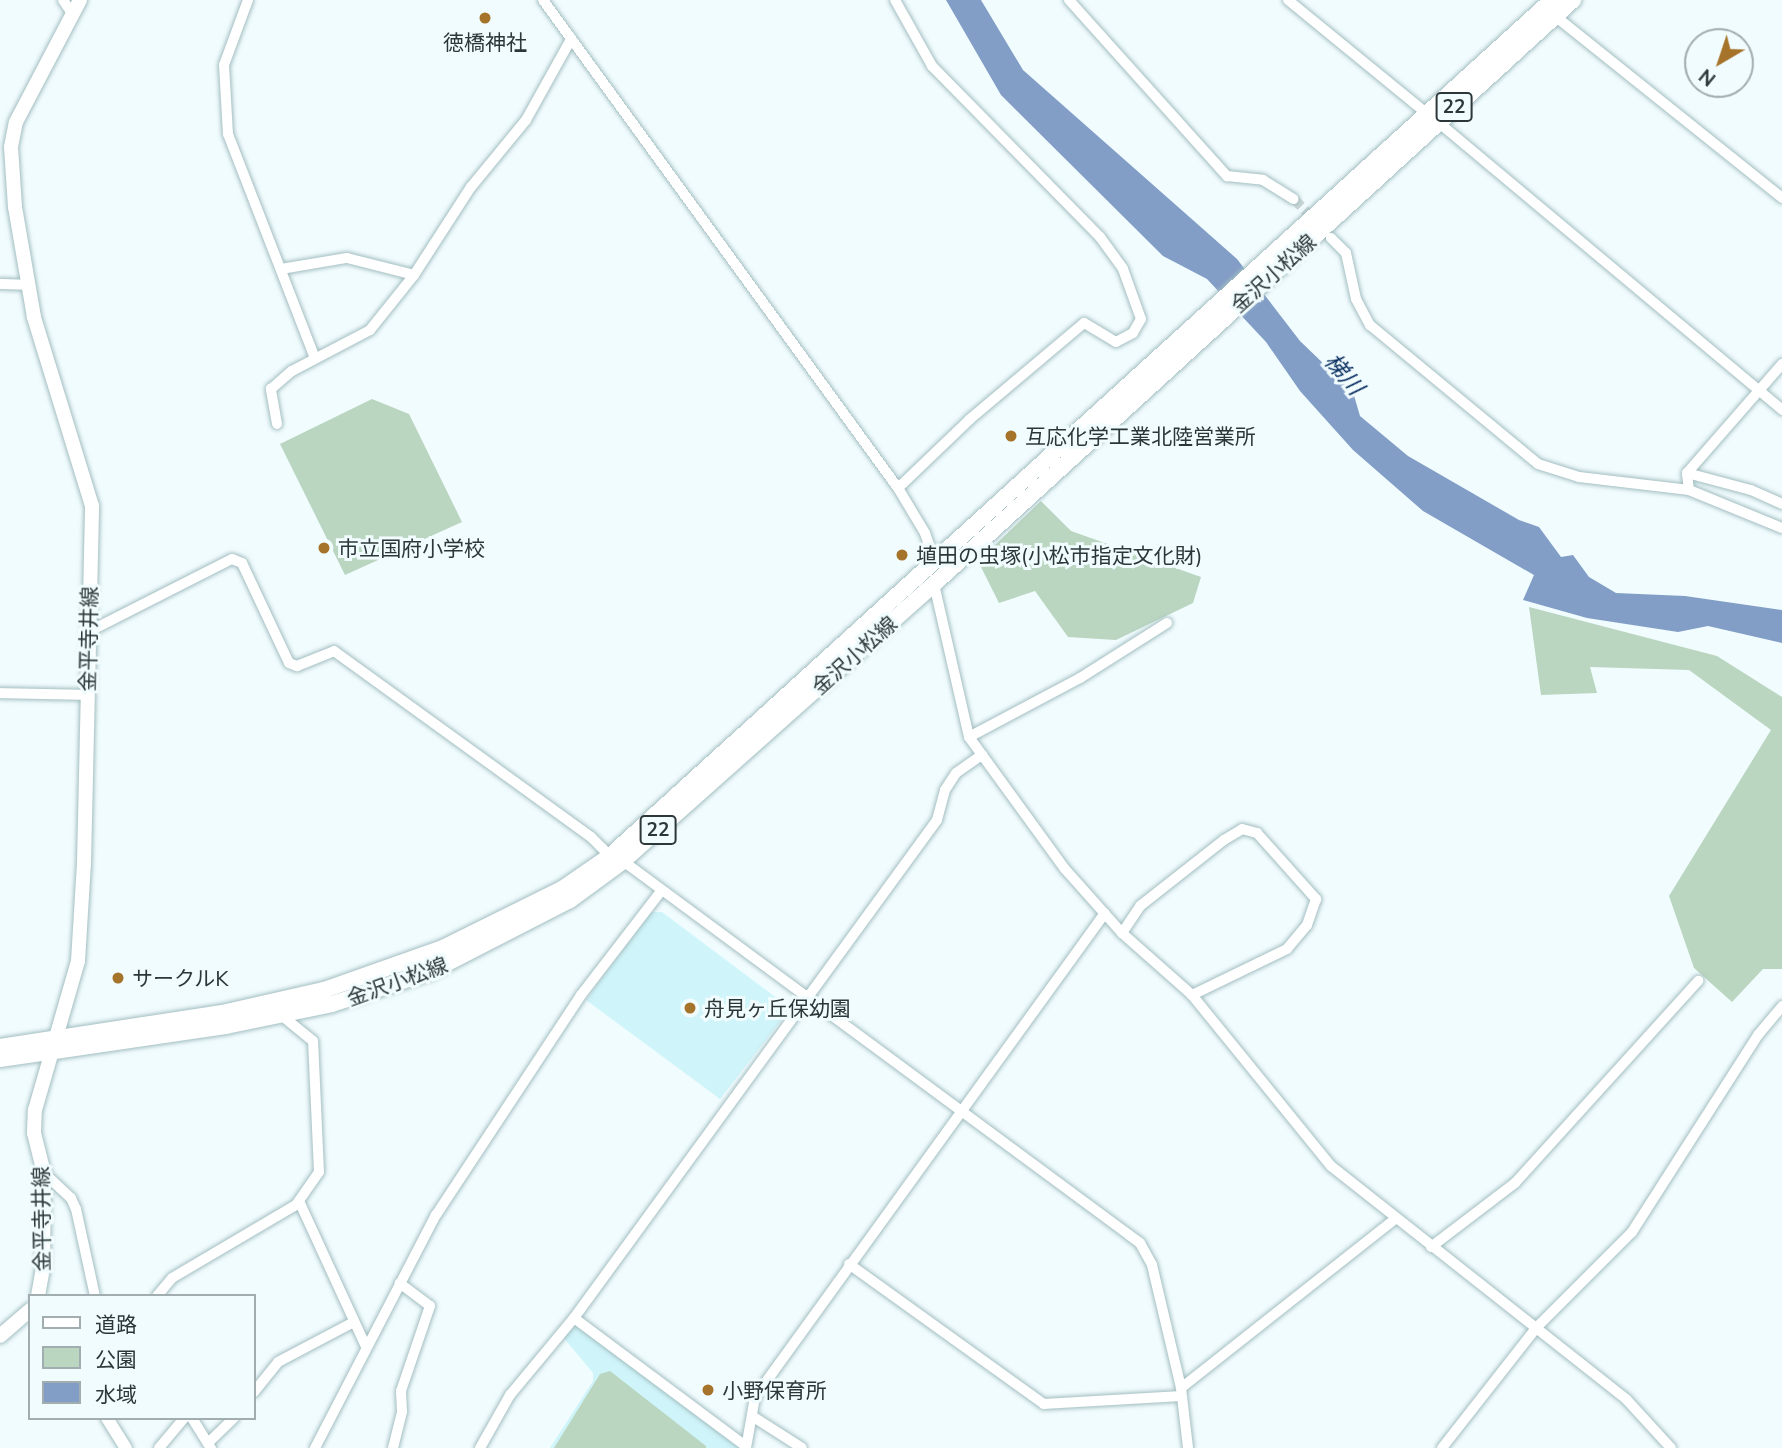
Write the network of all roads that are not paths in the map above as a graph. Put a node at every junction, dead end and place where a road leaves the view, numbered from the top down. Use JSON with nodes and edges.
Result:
{"nodes":[{"id":1,"x":248,"y":0,"type":"edge"},
{"id":2,"x":543,"y":0,"type":"edge"},
{"id":3,"x":895,"y":0,"type":"edge"},
{"id":4,"x":1069,"y":0,"type":"edge"},
{"id":5,"x":1288,"y":0,"type":"edge"},
{"id":6,"x":1573,"y":0,"type":"edge"},
{"id":7,"x":71,"y":4,"type":"edge"},
{"id":8,"x":1547,"y":6,"type":"edge"},
{"id":9,"x":571,"y":40,"type":"junction"},
{"id":10,"x":1432,"y":118,"type":"junction"},
{"id":11,"x":1782,"y":198,"type":"edge"},
{"id":12,"x":1294,"y":199,"type":"tunnel mouth"},
{"id":13,"x":1331,"y":209,"type":"junction"},
{"id":14,"x":1331,"y":238,"type":"dead end"},
{"id":15,"x":281,"y":268,"type":"junction"},
{"id":16,"x":414,"y":275,"type":"junction"},
{"id":17,"x":0,"y":284,"type":"edge"},
{"id":18,"x":27,"y":285,"type":"junction"},
{"id":19,"x":1180,"y":348,"type":"junction"},
{"id":20,"x":315,"y":358,"type":"junction"},
{"id":21,"x":1782,"y":364,"type":"edge"},
{"id":22,"x":1760,"y":392,"type":"junction"},
{"id":23,"x":1782,"y":410,"type":"edge"},
{"id":24,"x":277,"y":424,"type":"dead end"},
{"id":25,"x":1687,"y":473,"type":"junction"},
{"id":26,"x":898,"y":488,"type":"junction"},
{"id":27,"x":1689,"y":490,"type":"junction"},
{"id":28,"x":1782,"y":504,"type":"edge"},
{"id":29,"x":1782,"y":527,"type":"edge"},
{"id":30,"x":935,"y":562,"type":"junction"},
{"id":31,"x":934,"y":584,"type":"junction"},
{"id":32,"x":1167,"y":623,"type":"dead end"},
{"id":33,"x":89,"y":632,"type":"junction"},
{"id":34,"x":0,"y":694,"type":"edge"},
{"id":35,"x":87,"y":695,"type":"junction"},
{"id":36,"x":969,"y":737,"type":"junction"},
{"id":37,"x":982,"y":755,"type":"junction"},
{"id":38,"x":616,"y":859,"type":"junction"},
{"id":39,"x":661,"y":891,"type":"junction"},
{"id":40,"x":1105,"y":913,"type":"junction"},
{"id":41,"x":1122,"y":933,"type":"junction"},
{"id":42,"x":1698,"y":981,"type":"dead end"},
{"id":43,"x":1192,"y":995,"type":"junction"},
{"id":44,"x":810,"y":996,"type":"junction"},
{"id":45,"x":1782,"y":1006,"type":"edge"},
{"id":46,"x":281,"y":1015,"type":"junction"},
{"id":47,"x":56,"y":1044,"type":"junction"},
{"id":48,"x":0,"y":1047,"type":"edge"},
{"id":49,"x":0,"y":1059,"type":"edge"},
{"id":50,"x":961,"y":1111,"type":"junction"},
{"id":51,"x":44,"y":1173,"type":"junction"},
{"id":52,"x":299,"y":1200,"type":"junction"},
{"id":53,"x":1396,"y":1218,"type":"junction"},
{"id":54,"x":1431,"y":1247,"type":"junction"},
{"id":55,"x":849,"y":1264,"type":"junction"},
{"id":56,"x":400,"y":1283,"type":"junction"},
{"id":57,"x":39,"y":1294,"type":"edge"},
{"id":58,"x":94,"y":1294,"type":"edge"},
{"id":59,"x":159,"y":1294,"type":"edge"},
{"id":60,"x":28,"y":1312,"type":"edge"},
{"id":61,"x":574,"y":1318,"type":"junction"},
{"id":62,"x":354,"y":1322,"type":"junction"},
{"id":63,"x":1537,"y":1326,"type":"junction"},
{"id":64,"x":0,"y":1336,"type":"edge"},
{"id":65,"x":366,"y":1347,"type":"junction"},
{"id":66,"x":256,"y":1390,"type":"edge"},
{"id":67,"x":1181,"y":1392,"type":"junction"},
{"id":68,"x":752,"y":1416,"type":"junction"},
{"id":69,"x":108,"y":1420,"type":"edge"},
{"id":70,"x":182,"y":1420,"type":"edge"},
{"id":71,"x":193,"y":1420,"type":"edge"},
{"id":72,"x":232,"y":1420,"type":"edge"},
{"id":73,"x":209,"y":1445,"type":"edge"},
{"id":74,"x":746,"y":1447,"type":"edge"},
{"id":75,"x":126,"y":1448,"type":"edge"},
{"id":76,"x":159,"y":1448,"type":"edge"},
{"id":77,"x":315,"y":1448,"type":"edge"},
{"id":78,"x":393,"y":1448,"type":"edge"},
{"id":79,"x":480,"y":1448,"type":"edge"},
{"id":80,"x":802,"y":1448,"type":"edge"},
{"id":81,"x":1188,"y":1448,"type":"edge"},
{"id":82,"x":1442,"y":1448,"type":"edge"},
{"id":83,"x":1671,"y":1448,"type":"edge"}],
"edges":[{"from":1,"to":15,"type":"street"},
{"from":2,"to":9,"type":"street"},
{"from":3,"to":26,"type":"street"},
{"from":4,"to":12,"type":"street"},
{"from":5,"to":10,"type":"street"},
{"from":6,"to":8,"type":"main road","name":"金沢小松線","number":"22"},
{"from":7,"to":18,"type":"main road","name":"金平寺井線"},
{"from":8,"to":10,"type":"main road","name":"金沢小松線","number":"22"},
{"from":8,"to":11,"type":"street"},
{"from":9,"to":16,"type":"street"},
{"from":9,"to":26,"type":"street"},
{"from":10,"to":13,"type":"main road","name":"金沢小松線","number":"22"},
{"from":10,"to":22,"type":"street"},
{"from":13,"to":19,"type":"main road","name":"金沢小松線","number":"22"},
{"from":13,"to":19,"type":"main road","name":"金沢小松線","number":"22"},
{"from":14,"to":27,"type":"street"},
{"from":15,"to":16,"type":"street"},
{"from":15,"to":20,"type":"street"},
{"from":16,"to":20,"type":"street"},
{"from":17,"to":18,"type":"street"},
{"from":18,"to":33,"type":"main road","name":"金平寺井線"},
{"from":19,"to":30,"type":"main road","name":"金沢小松線","number":"22"},
{"from":19,"to":31,"type":"main road","name":"金沢小松線","number":"22"},
{"from":20,"to":24,"type":"street"},
{"from":21,"to":22,"type":"street"},
{"from":22,"to":23,"type":"street"},
{"from":22,"to":25,"type":"street"},
{"from":25,"to":27,"type":"street"},
{"from":25,"to":28,"type":"street"},
{"from":26,"to":30,"type":"street"},
{"from":27,"to":29,"type":"street"},
{"from":30,"to":38,"type":"main road","name":"金沢小松線","number":"22"},
{"from":31,"to":36,"type":"street"},
{"from":31,"to":38,"type":"main road","name":"金沢小松線","number":"22"},
{"from":32,"to":36,"type":"street"},
{"from":33,"to":35,"type":"main road","name":"金平寺井線"},
{"from":33,"to":38,"type":"street"},
{"from":34,"to":35,"type":"street"},
{"from":35,"to":47,"type":"main road","name":"金平寺井線"},
{"from":36,"to":37,"type":"street"},
{"from":37,"to":40,"type":"street"},
{"from":37,"to":44,"type":"street"},
{"from":38,"to":39,"type":"street"},
{"from":38,"to":46,"type":"main road","name":"金沢小松線","number":"22"},
{"from":38,"to":47,"type":"main road","name":"金沢小松線","number":"22"},
{"from":39,"to":44,"type":"street"},
{"from":39,"to":56,"type":"street"},
{"from":40,"to":41,"type":"street"},
{"from":40,"to":50,"type":"street"},
{"from":41,"to":43,"type":"street"},
{"from":41,"to":43,"type":"street"},
{"from":42,"to":54,"type":"street"},
{"from":43,"to":53,"type":"street"},
{"from":44,"to":50,"type":"street"},
{"from":44,"to":61,"type":"street"},
{"from":45,"to":63,"type":"street"},
{"from":46,"to":47,"type":"main road","name":"金沢小松線","number":"22"},
{"from":46,"to":52,"type":"street"},
{"from":47,"to":48,"type":"main road","name":"金沢小松線","number":"22"},
{"from":47,"to":49,"type":"main road","name":"金沢小松線","number":"22"},
{"from":47,"to":51,"type":"main road","name":"金平寺井線"},
{"from":50,"to":55,"type":"street"},
{"from":50,"to":67,"type":"street"},
{"from":51,"to":57,"type":"main road","name":"金平寺井線"},
{"from":51,"to":58,"type":"street"},
{"from":52,"to":59,"type":"street"},
{"from":52,"to":62,"type":"street"},
{"from":53,"to":54,"type":"street"},
{"from":53,"to":67,"type":"street"},
{"from":54,"to":63,"type":"street"},
{"from":55,"to":67,"type":"street"},
{"from":55,"to":68,"type":"street"},
{"from":56,"to":65,"type":"street"},
{"from":56,"to":78,"type":"street"},
{"from":60,"to":64,"type":"main road"},
{"from":61,"to":74,"type":"street"},
{"from":61,"to":79,"type":"street"},
{"from":62,"to":65,"type":"street"},
{"from":62,"to":66,"type":"street"},
{"from":63,"to":82,"type":"street"},
{"from":63,"to":83,"type":"street"},
{"from":65,"to":77,"type":"street"},
{"from":67,"to":81,"type":"street"},
{"from":68,"to":74,"type":"street"},
{"from":68,"to":80,"type":"street"},
{"from":69,"to":75,"type":"street"},
{"from":70,"to":76,"type":"street"},
{"from":71,"to":73,"type":"street"},
{"from":72,"to":73,"type":"street"}]}
